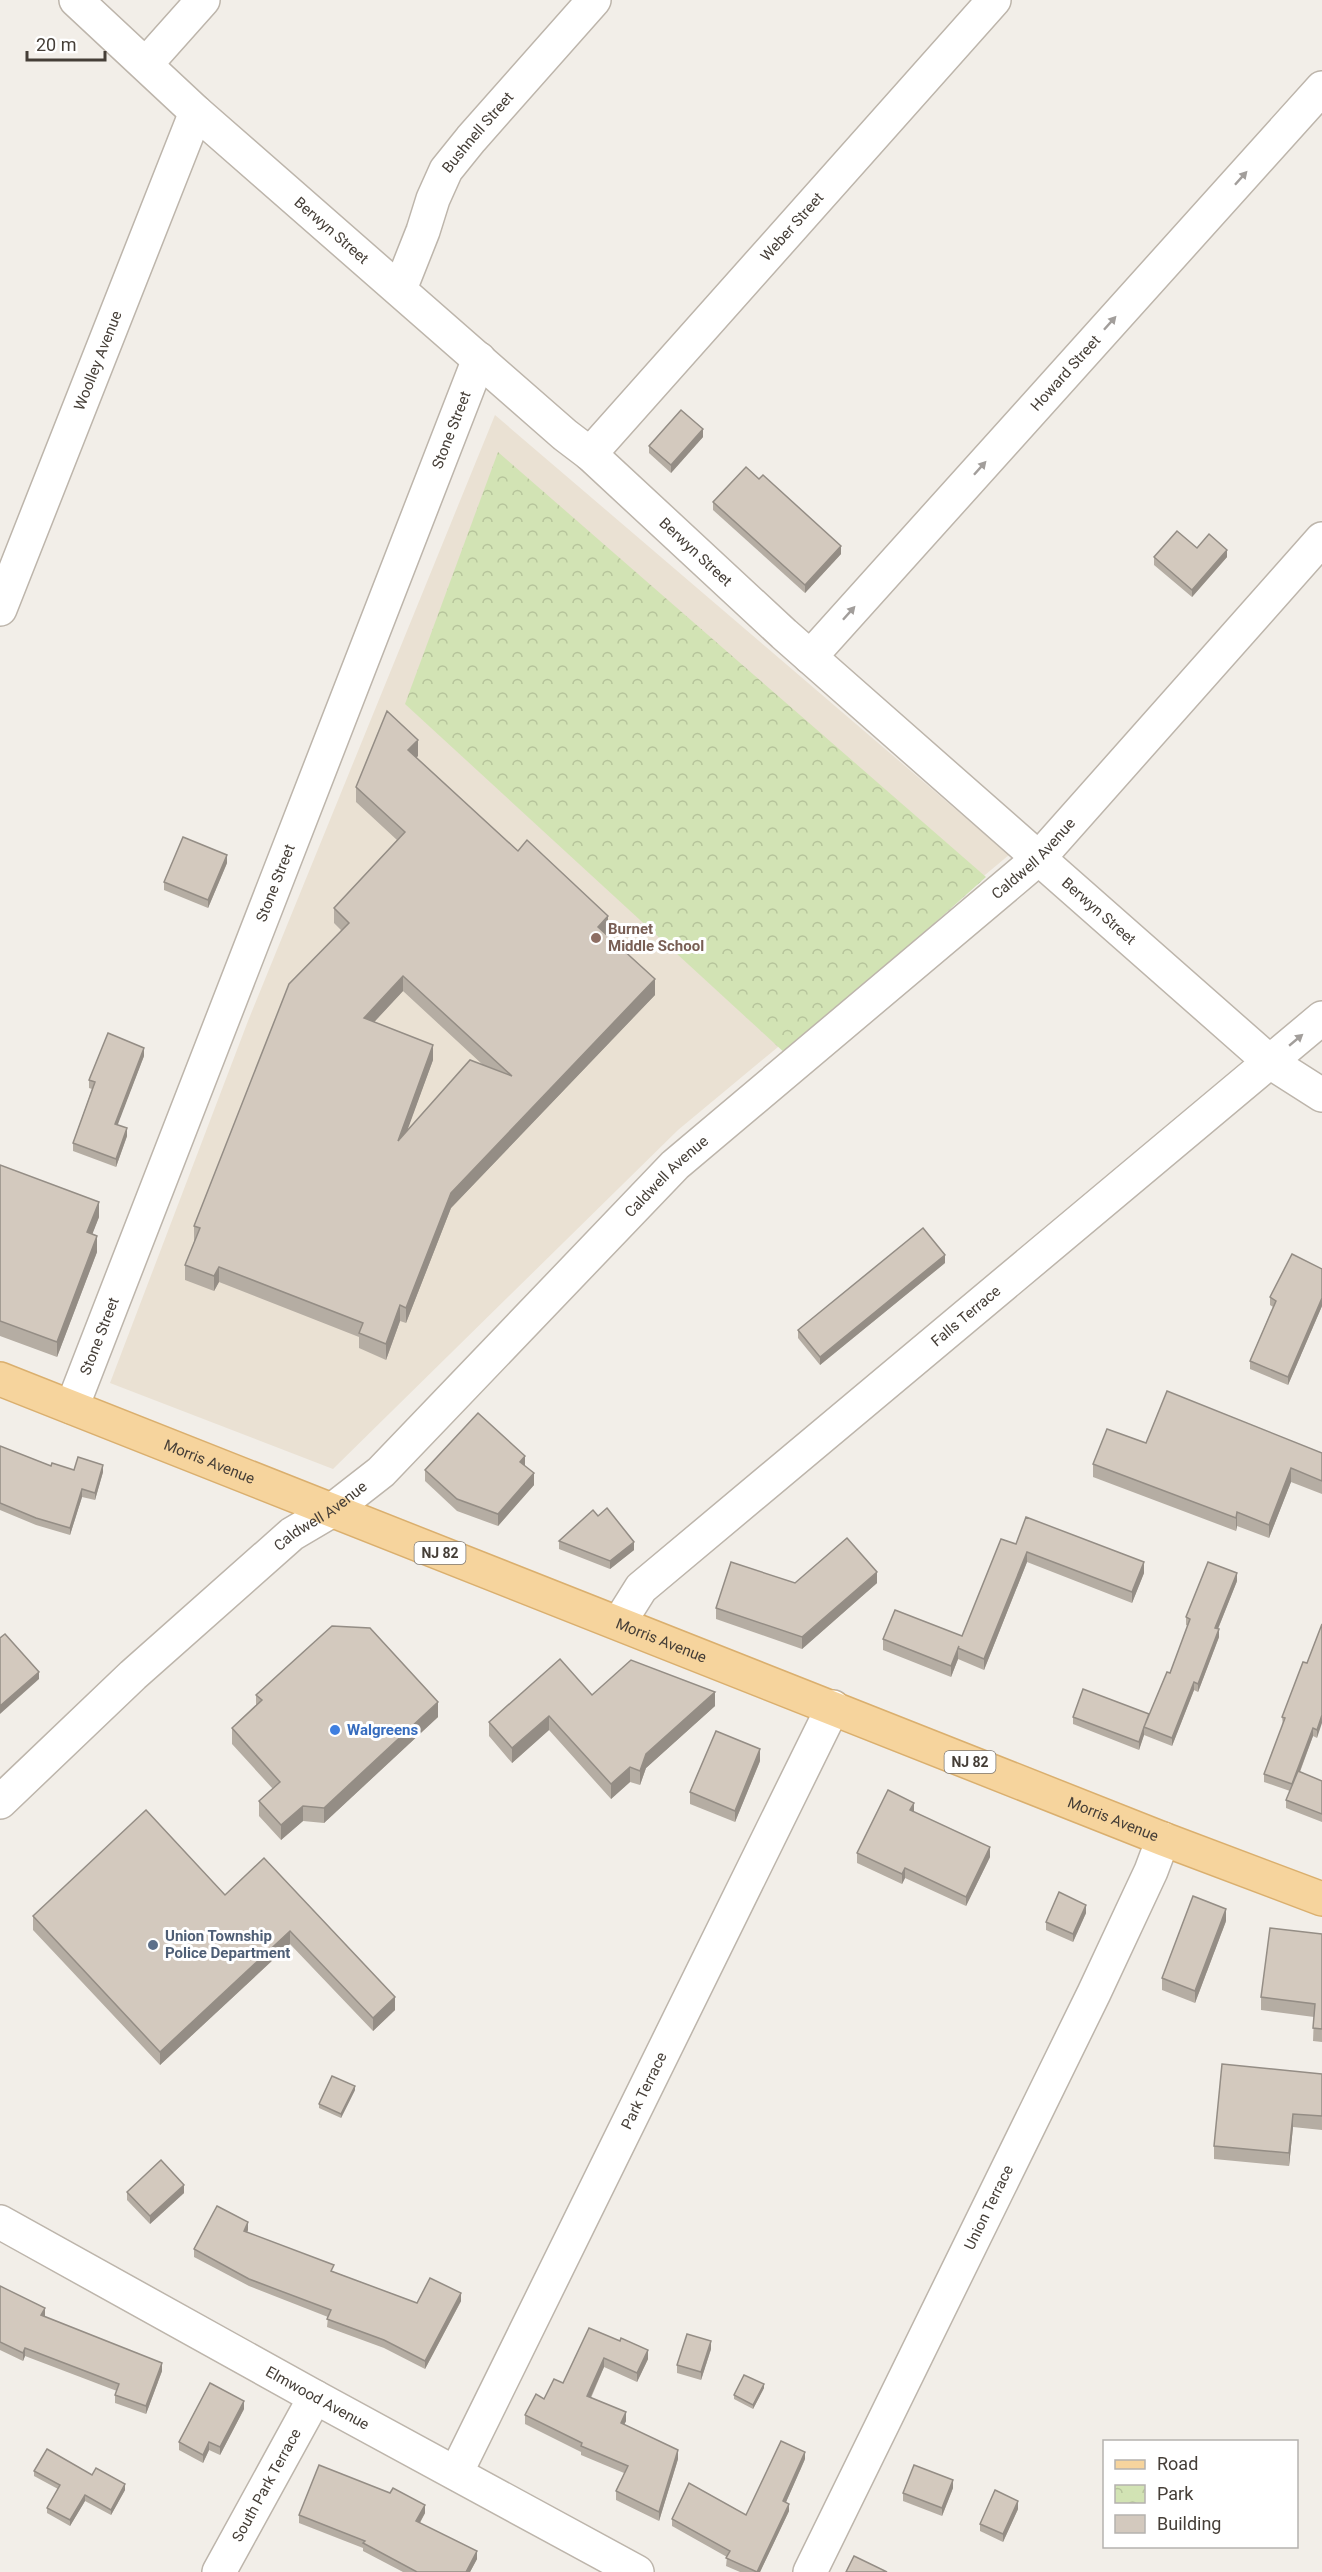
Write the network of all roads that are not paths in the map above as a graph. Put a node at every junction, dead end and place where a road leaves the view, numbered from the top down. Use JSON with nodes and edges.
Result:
{"nodes":[{"id":1,"x":76,"y":0,"type":"edge"},
{"id":2,"x":202,"y":0,"type":"edge"},
{"id":3,"x":594,"y":0,"type":"edge"},
{"id":4,"x":994,"y":0,"type":"edge"},
{"id":5,"x":146,"y":64,"type":"junction"},
{"id":6,"x":1322,"y":88,"type":"edge"},
{"id":7,"x":196,"y":112,"type":"junction"},
{"id":8,"x":400,"y":289,"type":"junction"},
{"id":9,"x":479,"y":359,"type":"junction"},
{"id":10,"x":590,"y":454,"type":"junction"},
{"id":11,"x":1322,"y":539,"type":"edge"},
{"id":12,"x":0,"y":609,"type":"edge"},
{"id":13,"x":810,"y":657,"type":"junction"},
{"id":14,"x":1038,"y":859,"type":"junction"},
{"id":15,"x":1322,"y":1018,"type":"edge"},
{"id":16,"x":1270,"y":1062,"type":"junction"},
{"id":17,"x":1322,"y":1095,"type":"edge"},
{"id":18,"x":0,"y":1379,"type":"edge"},
{"id":19,"x":72,"y":1407,"type":"junction"},
{"id":20,"x":331,"y":1511,"type":"junction"},
{"id":21,"x":619,"y":1623,"type":"junction"},
{"id":22,"x":832,"y":1707,"type":"junction"},
{"id":23,"x":0,"y":1802,"type":"edge"},
{"id":24,"x":1163,"y":1839,"type":"junction"},
{"id":25,"x":1322,"y":1899,"type":"edge"},
{"id":26,"x":0,"y":2222,"type":"edge"},
{"id":27,"x":315,"y":2397,"type":"junction"},
{"id":28,"x":456,"y":2473,"type":"junction"},
{"id":29,"x":586,"y":2559,"type":"edge"},
{"id":30,"x":219,"y":2572,"type":"edge"},
{"id":31,"x":637,"y":2572,"type":"edge"},
{"id":32,"x":810,"y":2572,"type":"edge"}],
"edges":[{"from":1,"to":5,"type":"street","name":"Berwyn Street"},
{"from":2,"to":5,"type":"street"},
{"from":3,"to":8,"type":"street","name":"Bushnell Street"},
{"from":4,"to":10,"type":"street","name":"Weber Street"},
{"from":5,"to":7,"type":"street","name":"Berwyn Street"},
{"from":13,"to":6,"type":"street","name":"Howard Street","one_way":true},
{"from":7,"to":8,"type":"street","name":"Berwyn Street"},
{"from":7,"to":12,"type":"street","name":"Woolley Avenue"},
{"from":8,"to":9,"type":"street","name":"Berwyn Street"},
{"from":9,"to":10,"type":"street","name":"Berwyn Street"},
{"from":9,"to":19,"type":"street","name":"Stone Street"},
{"from":10,"to":13,"type":"street","name":"Berwyn Street"},
{"from":11,"to":14,"type":"street","name":"Caldwell Avenue"},
{"from":13,"to":14,"type":"street","name":"Berwyn Street"},
{"from":14,"to":16,"type":"street","name":"Berwyn Street"},
{"from":14,"to":20,"type":"street","name":"Caldwell Avenue"},
{"from":16,"to":15,"type":"street","name":"Falls Terrace","one_way":true},
{"from":16,"to":17,"type":"street","name":"Berwyn Street"},
{"from":16,"to":21,"type":"street","name":"Falls Terrace"},
{"from":18,"to":19,"type":"main road","name":"Morris Avenue","number":"NJ 82"},
{"from":19,"to":20,"type":"main road","name":"Morris Avenue","number":"NJ 82"},
{"from":20,"to":21,"type":"main road","name":"Morris Avenue","number":"NJ 82"},
{"from":20,"to":23,"type":"street","name":"Caldwell Avenue"},
{"from":21,"to":22,"type":"main road","name":"Morris Avenue","number":"NJ 82"},
{"from":22,"to":24,"type":"main road","name":"Morris Avenue","number":"NJ 82"},
{"from":22,"to":28,"type":"street","name":"Park Terrace"},
{"from":24,"to":25,"type":"main road","name":"Morris Avenue","number":"NJ 82"},
{"from":24,"to":32,"type":"street","name":"Union Terrace"},
{"from":26,"to":27,"type":"street","name":"Elmwood Avenue"},
{"from":27,"to":28,"type":"street","name":"Elmwood Avenue"},
{"from":27,"to":30,"type":"street","name":"South Park Terrace"},
{"from":28,"to":29,"type":"street","name":"Elmwood Avenue"},
{"from":29,"to":31,"type":"street","name":"Elmwood Avenue"}]}
